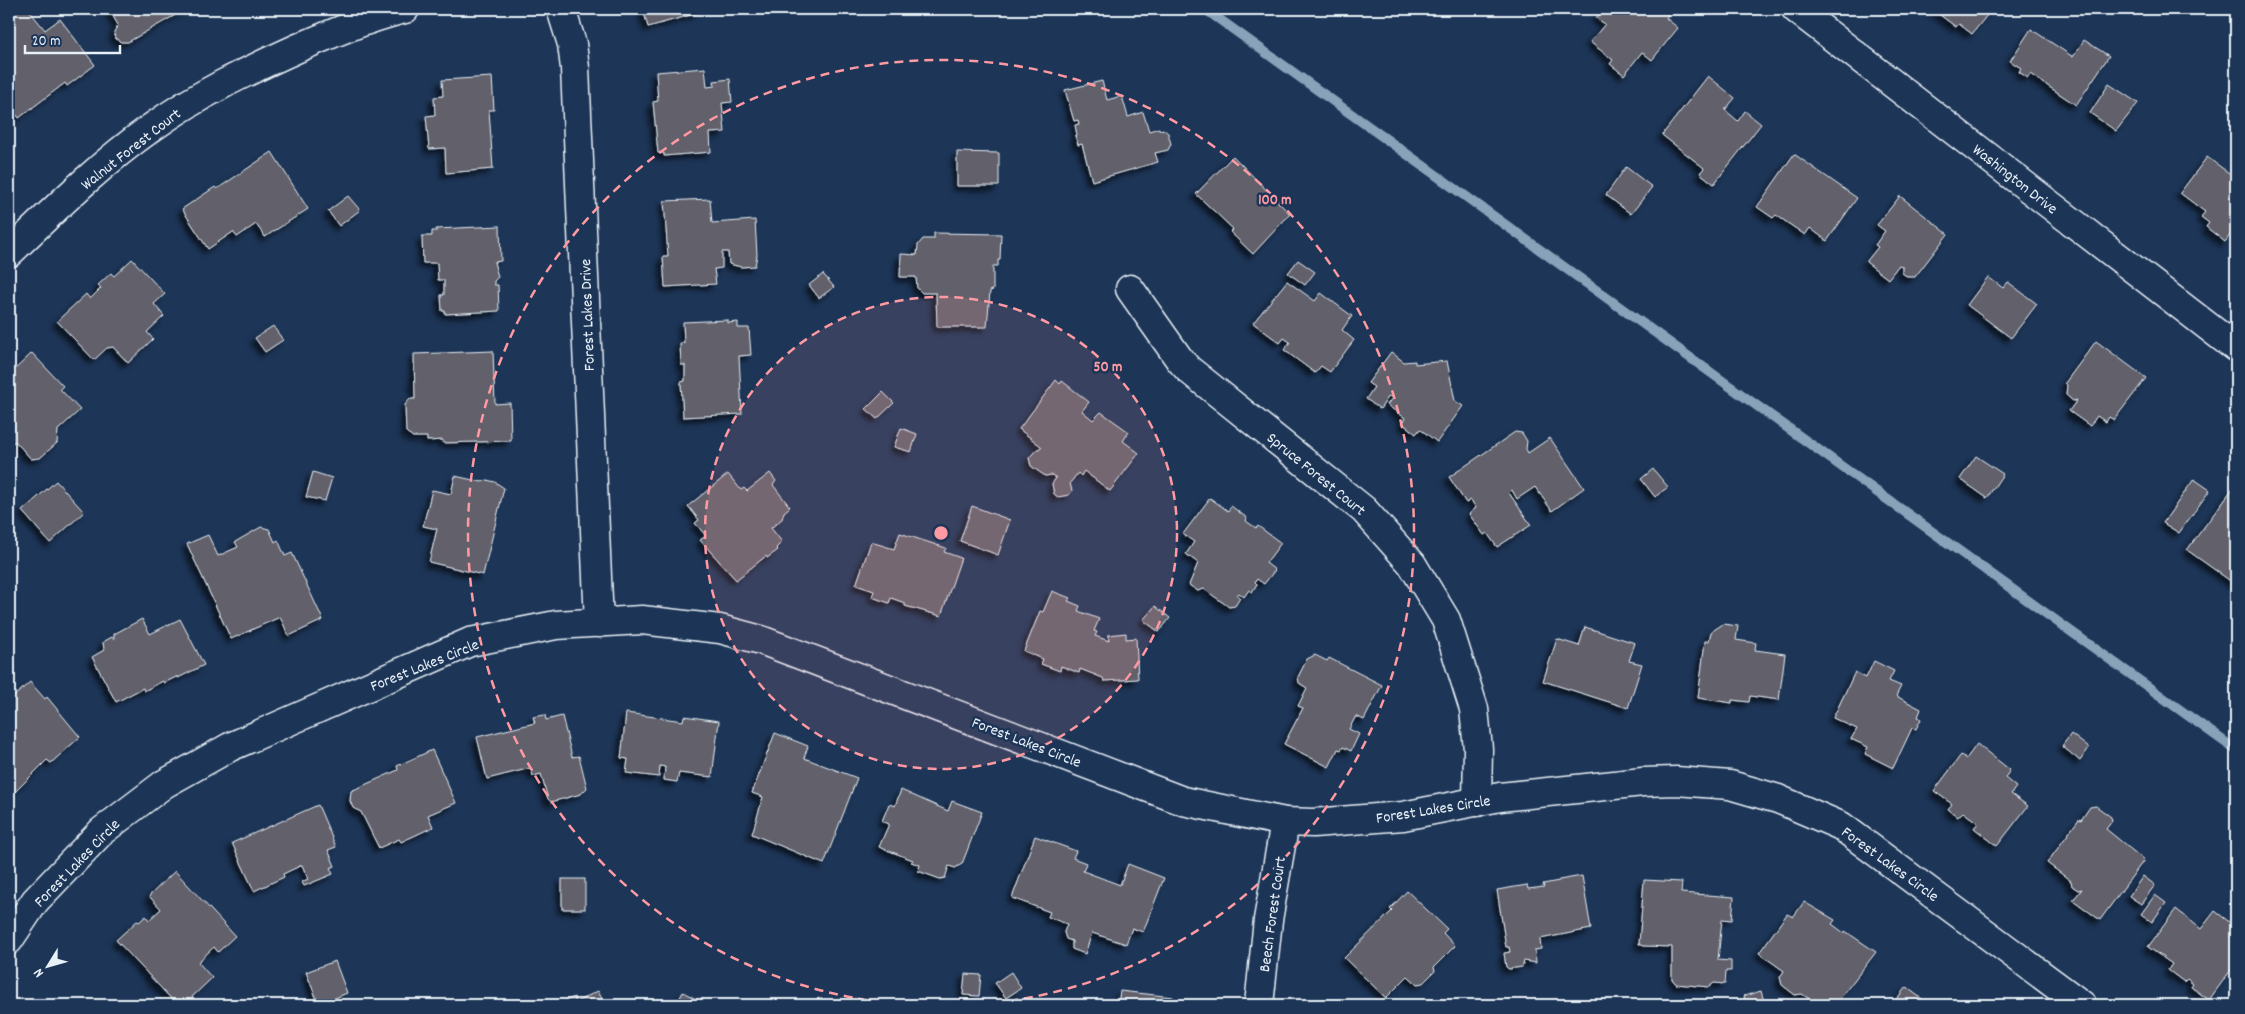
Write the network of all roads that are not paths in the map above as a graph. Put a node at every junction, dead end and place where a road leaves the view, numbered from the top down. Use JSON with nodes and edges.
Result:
{"nodes":[{"id":1,"x":405,"y":9,"type":"edge"},
{"id":2,"x":561,"y":9,"type":"edge"},
{"id":3,"x":1796,"y":9,"type":"edge"},
{"id":4,"x":9,"y":253,"type":"edge"},
{"id":5,"x":1130,"y":289,"type":"dead end"},
{"id":6,"x":2236,"y":348,"type":"edge"},
{"id":7,"x":599,"y":623,"type":"junction"},
{"id":8,"x":1477,"y":802,"type":"junction"},
{"id":9,"x":1285,"y":822,"type":"junction"},
{"id":10,"x":9,"y":940,"type":"edge"},
{"id":11,"x":1259,"y":1005,"type":"edge"},
{"id":12,"x":2082,"y":1005,"type":"edge"}],
"edges":[{"from":1,"to":4,"type":"street","name":"Walnut Forest Court"},
{"from":2,"to":7,"type":"street","name":"Forest Lakes Drive"},
{"from":3,"to":6,"type":"street","name":"Washington Drive"},
{"from":5,"to":8,"type":"street","name":"Spruce Forest Court"},
{"from":7,"to":9,"type":"street","name":"Forest Lakes Circle"},
{"from":7,"to":10,"type":"street","name":"Forest Lakes Circle"},
{"from":8,"to":9,"type":"street","name":"Forest Lakes Circle"},
{"from":8,"to":12,"type":"street","name":"Forest Lakes Circle"},
{"from":9,"to":11,"type":"street","name":"Beech Forest Court"}]}
